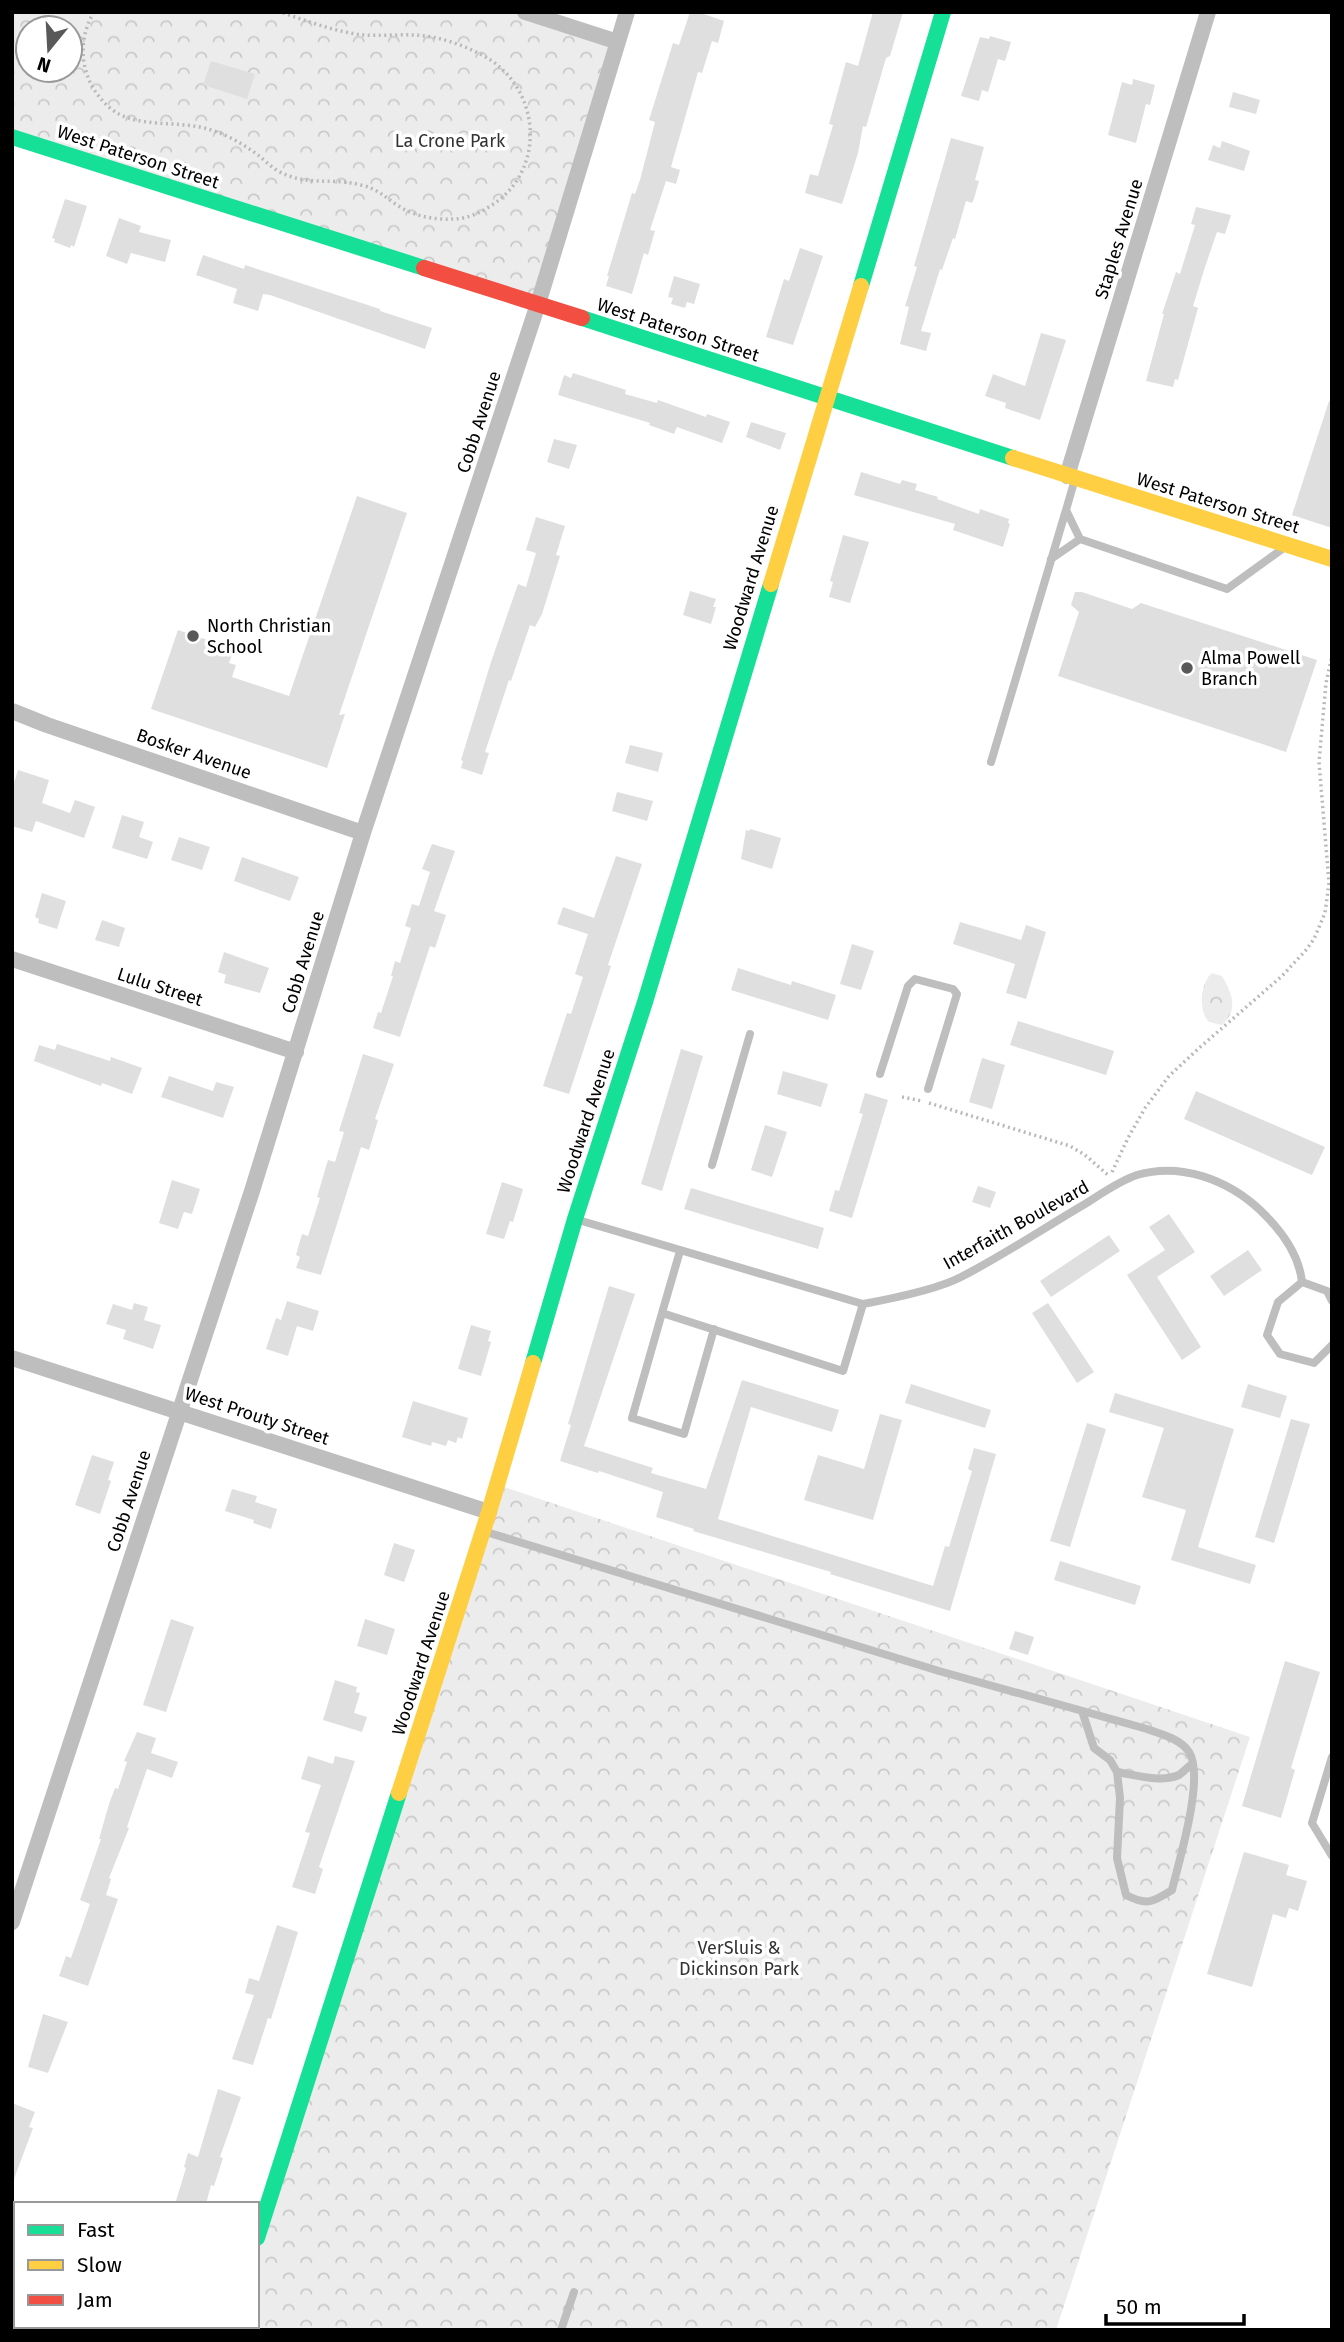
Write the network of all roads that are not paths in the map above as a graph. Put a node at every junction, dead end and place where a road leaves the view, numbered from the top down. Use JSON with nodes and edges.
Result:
{"nodes":[{"id":1,"x":524,"y":12,"type":"edge"},
{"id":2,"x":627,"y":12,"type":"edge"},
{"id":3,"x":943,"y":12,"type":"edge"},
{"id":4,"x":1208,"y":12,"type":"edge"},
{"id":5,"x":618,"y":42,"type":"junction"},
{"id":6,"x":12,"y":137,"type":"edge"},
{"id":7,"x":538,"y":304,"type":"junction"},
{"id":8,"x":825,"y":398,"type":"junction"},
{"id":9,"x":1071,"y":478,"type":"junction"},
{"id":10,"x":1066,"y":510,"type":"junction"},
{"id":11,"x":1080,"y":539,"type":"junction"},
{"id":12,"x":1287,"y":545,"type":"junction"},
{"id":13,"x":1051,"y":559,"type":"junction"},
{"id":14,"x":1332,"y":559,"type":"edge"},
{"id":15,"x":12,"y":711,"type":"edge"},
{"id":16,"x":992,"y":762,"type":"dead end"},
{"id":17,"x":363,"y":833,"type":"junction"},
{"id":18,"x":12,"y":959,"type":"edge"},
{"id":19,"x":750,"y":1034,"type":"dead end"},
{"id":20,"x":296,"y":1052,"type":"junction"},
{"id":21,"x":880,"y":1074,"type":"dead end"},
{"id":22,"x":928,"y":1089,"type":"dead end"},
{"id":23,"x":712,"y":1165,"type":"dead end"},
{"id":24,"x":575,"y":1219,"type":"junction"},
{"id":25,"x":680,"y":1251,"type":"junction"},
{"id":26,"x":1302,"y":1282,"type":"junction"},
{"id":27,"x":1332,"y":1301,"type":"edge"},
{"id":28,"x":863,"y":1304,"type":"junction"},
{"id":29,"x":662,"y":1313,"type":"junction"},
{"id":30,"x":714,"y":1329,"type":"junction"},
{"id":31,"x":1332,"y":1345,"type":"edge"},
{"id":32,"x":12,"y":1358,"type":"edge"},
{"id":33,"x":178,"y":1410,"type":"junction"},
{"id":34,"x":489,"y":1512,"type":"junction"},
{"id":35,"x":483,"y":1531,"type":"junction"},
{"id":36,"x":1082,"y":1711,"type":"junction"},
{"id":37,"x":1332,"y":1757,"type":"edge"},
{"id":38,"x":1192,"y":1764,"type":"junction"},
{"id":39,"x":1117,"y":1772,"type":"junction"},
{"id":40,"x":1332,"y":1856,"type":"edge"},
{"id":41,"x":12,"y":1922,"type":"edge"},
{"id":42,"x":259,"y":2232,"type":"edge"},
{"id":43,"x":574,"y":2292,"type":"dead end"},
{"id":44,"x":561,"y":2330,"type":"edge"}],
"edges":[{"from":1,"to":5,"type":"street"},
{"from":2,"to":5,"type":"street","name":"Cobb Avenue"},
{"from":3,"to":8,"type":"street","name":"Woodward Avenue"},
{"from":4,"to":9,"type":"street","name":"Staples Avenue"},
{"from":5,"to":7,"type":"street","name":"Cobb Avenue"},
{"from":6,"to":7,"type":"street","name":"West Paterson Street"},
{"from":7,"to":8,"type":"street","name":"West Paterson Street"},
{"from":7,"to":17,"type":"street","name":"Cobb Avenue"},
{"from":8,"to":9,"type":"street","name":"West Paterson Street"},
{"from":8,"to":24,"type":"street","name":"Woodward Avenue"},
{"from":9,"to":10,"type":"lane"},
{"from":9,"to":12,"type":"street","name":"West Paterson Street"},
{"from":10,"to":11,"type":"lane"},
{"from":10,"to":13,"type":"lane"},
{"from":11,"to":12,"type":"lane"},
{"from":11,"to":13,"type":"lane"},
{"from":12,"to":14,"type":"street","name":"West Paterson Street"},
{"from":13,"to":16,"type":"lane"},
{"from":15,"to":17,"type":"street","name":"Bosker Avenue"},
{"from":17,"to":20,"type":"street","name":"Cobb Avenue"},
{"from":18,"to":20,"type":"street","name":"Lulu Street"},
{"from":19,"to":23,"type":"lane"},
{"from":20,"to":33,"type":"street","name":"Cobb Avenue"},
{"from":21,"to":22,"type":"lane"},
{"from":24,"to":25,"type":"lane","name":"Interfaith Boulevard"},
{"from":24,"to":34,"type":"street","name":"Woodward Avenue"},
{"from":25,"to":28,"type":"lane","name":"Interfaith Boulevard"},
{"from":25,"to":29,"type":"lane"},
{"from":26,"to":27,"type":"lane"},
{"from":26,"to":28,"type":"lane","name":"Interfaith Boulevard"},
{"from":26,"to":31,"type":"lane"},
{"from":28,"to":30,"type":"lane"},
{"from":29,"to":30,"type":"lane"},
{"from":29,"to":30,"type":"lane"},
{"from":32,"to":33,"type":"street","name":"West Prouty Street"},
{"from":33,"to":34,"type":"street","name":"West Prouty Street"},
{"from":33,"to":41,"type":"street","name":"Cobb Avenue"},
{"from":34,"to":35,"type":"street","name":"Woodward Avenue"},
{"from":35,"to":36,"type":"lane"},
{"from":35,"to":42,"type":"street","name":"Woodward Avenue"},
{"from":36,"to":38,"type":"lane"},
{"from":36,"to":39,"type":"lane"},
{"from":37,"to":40,"type":"lane"},
{"from":38,"to":39,"type":"lane"},
{"from":38,"to":39,"type":"lane"},
{"from":43,"to":44,"type":"lane"}]}
